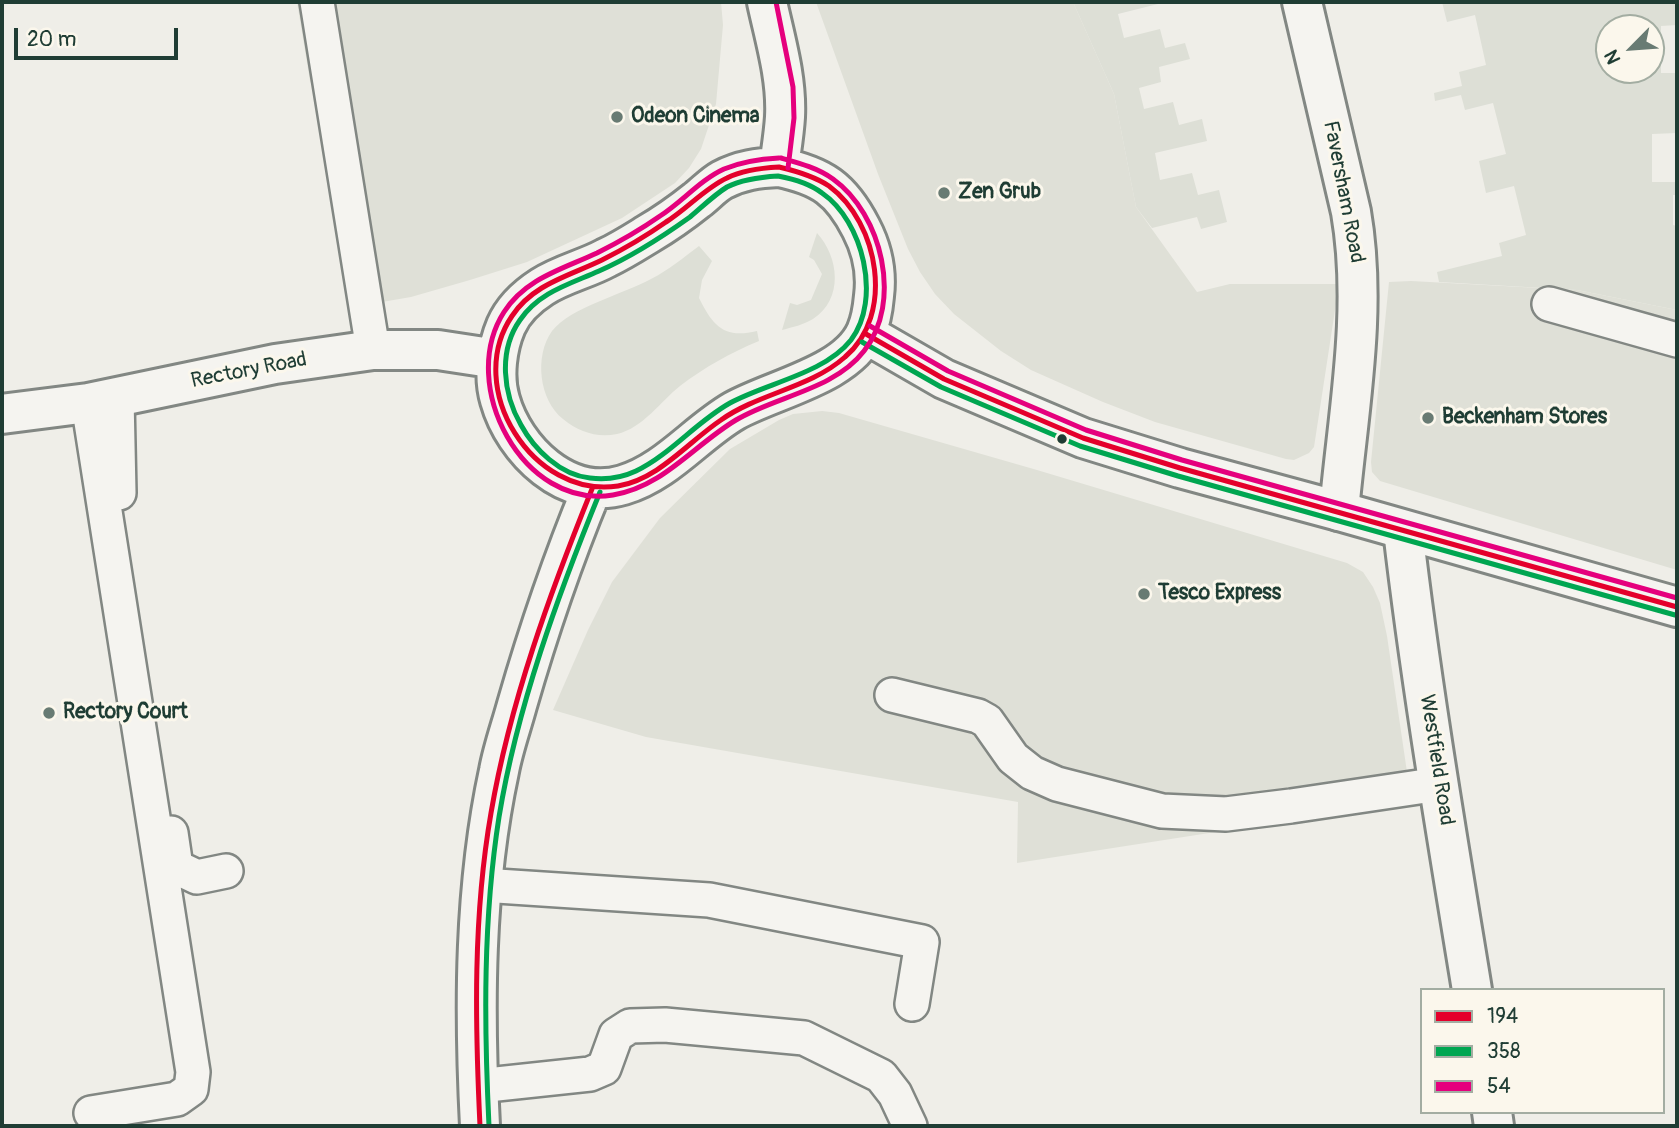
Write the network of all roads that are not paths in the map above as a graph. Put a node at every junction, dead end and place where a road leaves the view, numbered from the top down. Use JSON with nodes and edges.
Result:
{"nodes":[{"id":1,"x":317,"y":2,"type":"edge"},
{"id":2,"x":767,"y":2,"type":"edge"},
{"id":3,"x":1301,"y":2,"type":"edge"},
{"id":4,"x":779,"y":167,"type":"junction"},
{"id":5,"x":1549,"y":304,"type":"dead end"},
{"id":6,"x":866,"y":334,"type":"junction"},
{"id":7,"x":1677,"y":340,"type":"edge"},
{"id":8,"x":373,"y":350,"type":"junction"},
{"id":9,"x":497,"y":359,"type":"junction"},
{"id":10,"x":102,"y":400,"type":"junction"},
{"id":11,"x":2,"y":414,"type":"edge"},
{"id":12,"x":592,"y":489,"type":"junction"},
{"id":13,"x":1339,"y":510,"type":"junction"},
{"id":14,"x":1404,"y":530,"type":"junction"},
{"id":15,"x":1677,"y":607,"type":"edge"},
{"id":16,"x":892,"y":695,"type":"dead end"},
{"id":17,"x":1439,"y":783,"type":"junction"},
{"id":18,"x":226,"y":871,"type":"dead end"},
{"id":19,"x":482,"y":885,"type":"junction"},
{"id":20,"x":1472,"y":988,"type":"edge"},
{"id":21,"x":912,"y":1004,"type":"dead end"},
{"id":22,"x":478,"y":1086,"type":"junction"},
{"id":23,"x":91,"y":1113,"type":"dead end"},
{"id":24,"x":480,"y":1126,"type":"edge"},
{"id":25,"x":910,"y":1126,"type":"edge"}],
"edges":[{"from":1,"to":8,"type":"lane"},
{"from":2,"to":4,"type":"main road"},
{"from":3,"to":13,"type":"main road","name":"Faversham Road"},
{"from":4,"to":6,"type":"main road"},
{"from":4,"to":9,"type":"main road"},
{"from":5,"to":7,"type":"lane"},
{"from":6,"to":12,"type":"main road"},
{"from":6,"to":13,"type":"main road"},
{"from":8,"to":9,"type":"main road","name":"Rectory Road"},
{"from":8,"to":10,"type":"main road","name":"Rectory Road"},
{"from":9,"to":12,"type":"main road"},
{"from":10,"to":11,"type":"main road","name":"Rectory Road"},
{"from":10,"to":18,"type":"lane"},
{"from":10,"to":23,"type":"lane"},
{"from":12,"to":19,"type":"main road"},
{"from":13,"to":14,"type":"main road"},
{"from":14,"to":15,"type":"main road"},
{"from":14,"to":17,"type":"main road","name":"Westfield Road"},
{"from":16,"to":17,"type":"lane"},
{"from":17,"to":20,"type":"main road","name":"Westfield Road"},
{"from":19,"to":21,"type":"lane"},
{"from":19,"to":22,"type":"main road"},
{"from":22,"to":24,"type":"main road"},
{"from":22,"to":25,"type":"lane"}]}
